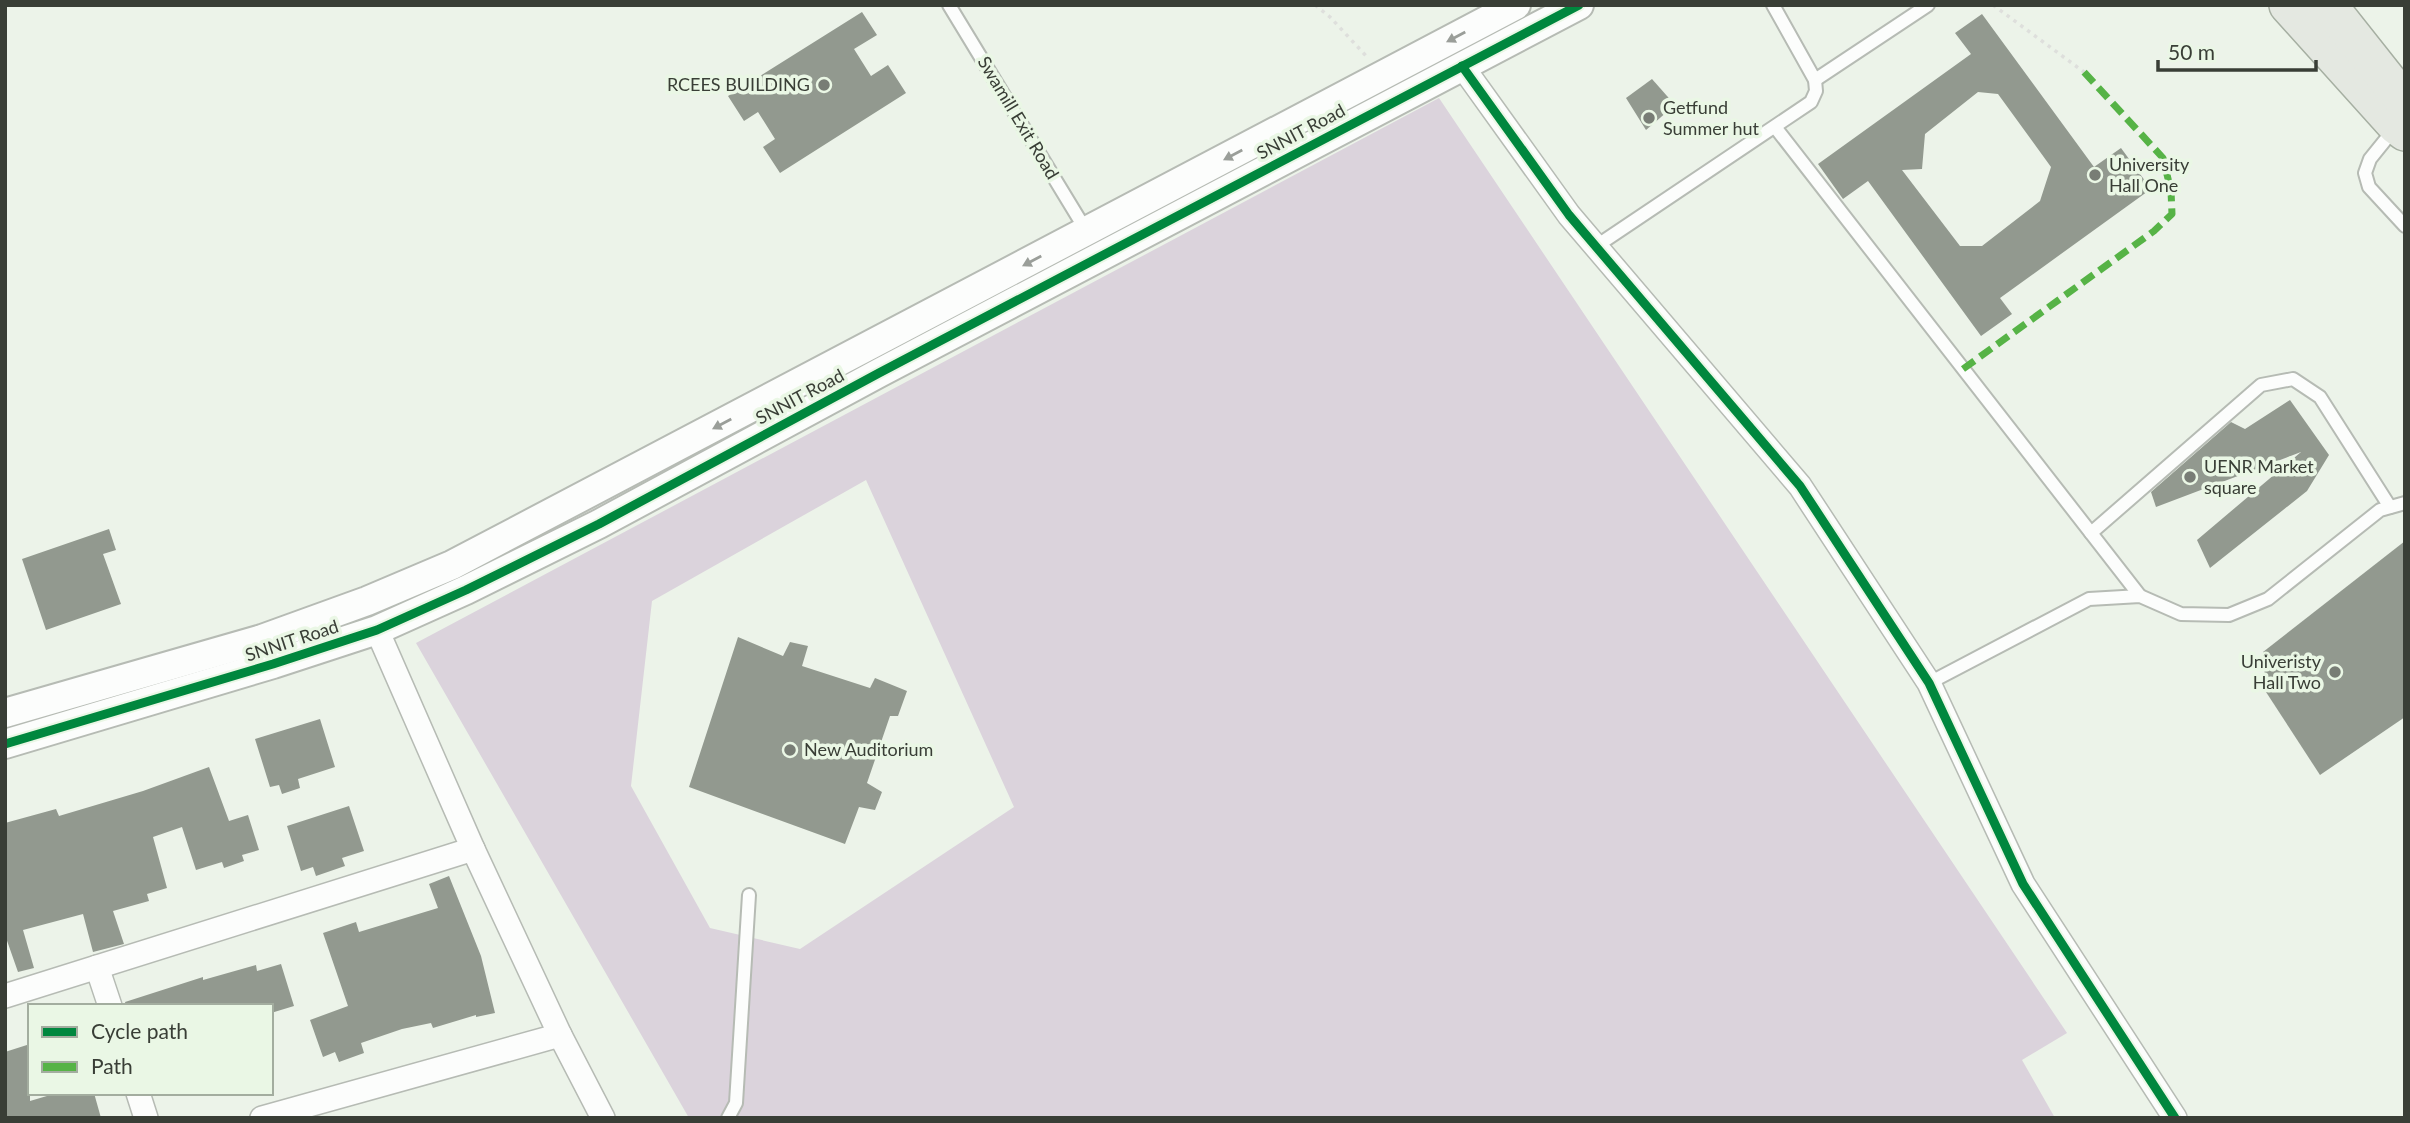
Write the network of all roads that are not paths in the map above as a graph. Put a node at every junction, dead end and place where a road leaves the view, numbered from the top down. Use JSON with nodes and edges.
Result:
{"nodes":[{"id":1,"x":949,"y":5,"type":"edge"},
{"id":2,"x":1516,"y":5,"type":"edge"},
{"id":3,"x":1579,"y":5,"type":"edge"},
{"id":4,"x":1773,"y":5,"type":"edge"},
{"id":5,"x":1928,"y":5,"type":"edge"},
{"id":6,"x":2288,"y":5,"type":"edge"},
{"id":7,"x":2328,"y":5,"type":"edge"},
{"id":8,"x":1462,"y":66,"type":"junction"},
{"id":9,"x":1815,"y":80,"type":"junction"},
{"id":10,"x":2402,"y":120,"type":"edge"},
{"id":11,"x":1774,"y":127,"type":"junction"},
{"id":12,"x":1177,"y":184,"type":"junction"},
{"id":13,"x":1190,"y":209,"type":"junction"},
{"id":14,"x":1147,"y":216,"type":"junction"},
{"id":15,"x":2405,"y":226,"type":"edge"},
{"id":16,"x":1087,"y":232,"type":"junction"},
{"id":17,"x":1595,"y":247,"type":"junction"},
{"id":18,"x":2405,"y":503,"type":"edge"},
{"id":19,"x":2390,"y":507,"type":"junction"},
{"id":20,"x":2091,"y":533,"type":"junction"},
{"id":21,"x":2140,"y":596,"type":"junction"},
{"id":22,"x":377,"y":630,"type":"junction"},
{"id":23,"x":1929,"y":683,"type":"junction"},
{"id":24,"x":5,"y":713,"type":"edge"},
{"id":25,"x":5,"y":744,"type":"edge"},
{"id":26,"x":473,"y":849,"type":"junction"},
{"id":27,"x":749,"y":895,"type":"dead end"},
{"id":28,"x":97,"y":967,"type":"junction"},
{"id":29,"x":5,"y":996,"type":"edge"},
{"id":30,"x":109,"y":1004,"type":"edge"},
{"id":31,"x":559,"y":1035,"type":"junction"},
{"id":32,"x":139,"y":1095,"type":"edge"},
{"id":33,"x":146,"y":1118,"type":"edge"},
{"id":34,"x":262,"y":1118,"type":"edge"},
{"id":35,"x":603,"y":1118,"type":"edge"},
{"id":36,"x":728,"y":1118,"type":"edge"},
{"id":37,"x":2175,"y":1118,"type":"edge"}],
"edges":[{"from":1,"to":16,"type":"lane","name":"Swamill Exit Road"},
{"from":2,"to":12,"type":"street","name":"SNNIT Road","one_way":true},
{"from":3,"to":8,"type":"street","name":"SNNIT Road"},
{"from":4,"to":9,"type":"lane"},
{"from":5,"to":9,"type":"lane"},
{"from":6,"to":10,"type":"main road"},
{"from":7,"to":10,"type":"main road"},
{"from":8,"to":13,"type":"street","name":"SNNIT Road"},
{"from":8,"to":17,"type":"street"},
{"from":9,"to":11,"type":"lane"},
{"from":10,"to":15,"type":"lane"},
{"from":11,"to":17,"type":"lane"},
{"from":11,"to":20,"type":"lane"},
{"from":12,"to":13,"type":"street"},
{"from":12,"to":14,"type":"street","name":"SNNIT Road"},
{"from":13,"to":14,"type":"street","name":"SNNIT Road"},
{"from":14,"to":16,"type":"street","name":"SNNIT Road"},
{"from":14,"to":22,"type":"street","name":"SNNIT Road"},
{"from":16,"to":24,"type":"street","name":"SNNIT Road","one_way":true},
{"from":17,"to":23,"type":"street"},
{"from":18,"to":19,"type":"lane"},
{"from":19,"to":20,"type":"lane"},
{"from":19,"to":21,"type":"lane"},
{"from":20,"to":21,"type":"lane"},
{"from":21,"to":23,"type":"lane"},
{"from":22,"to":25,"type":"street","name":"SNNIT Road"},
{"from":22,"to":26,"type":"street"},
{"from":23,"to":37,"type":"street"},
{"from":26,"to":28,"type":"street"},
{"from":26,"to":31,"type":"street"},
{"from":27,"to":36,"type":"lane"},
{"from":28,"to":29,"type":"street"},
{"from":28,"to":30,"type":"street"},
{"from":31,"to":34,"type":"street"},
{"from":31,"to":35,"type":"street"},
{"from":32,"to":33,"type":"street"}]}
